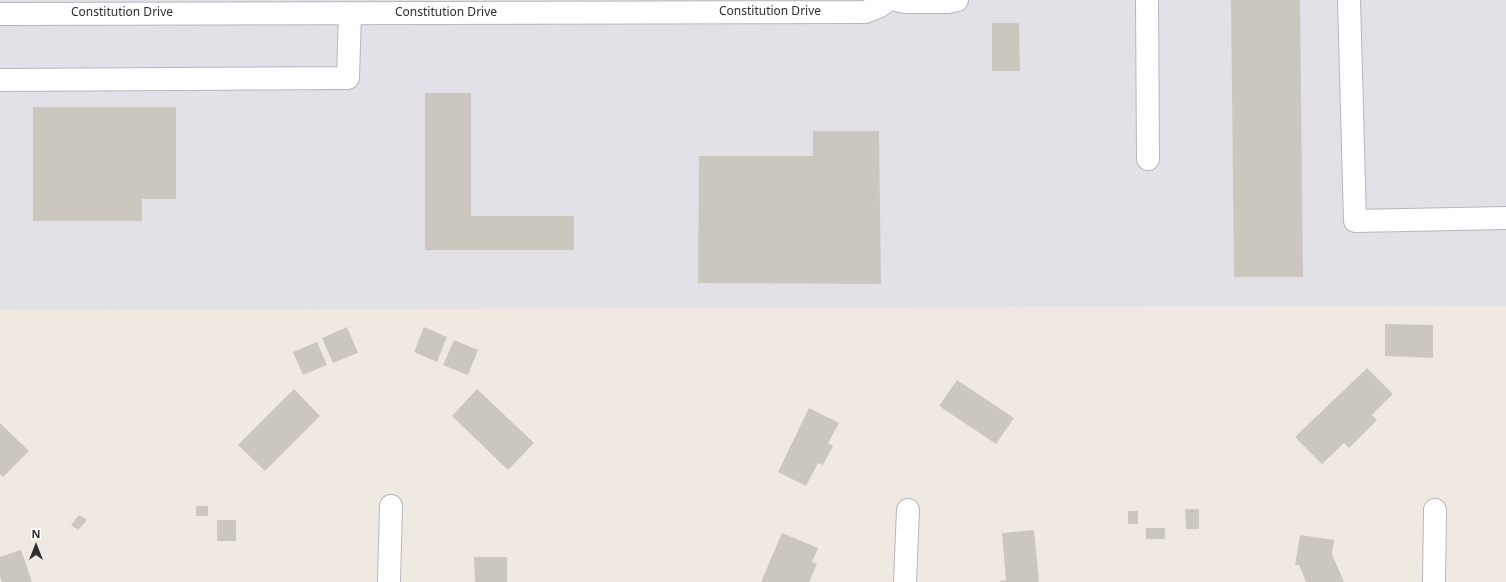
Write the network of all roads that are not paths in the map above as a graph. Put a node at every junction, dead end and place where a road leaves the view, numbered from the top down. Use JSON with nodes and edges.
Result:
{"nodes":[{"id":1,"x":888,"y":0,"type":"edge"},
{"id":2,"x":896,"y":0,"type":"edge"},
{"id":3,"x":957,"y":0,"type":"edge"},
{"id":4,"x":1147,"y":0,"type":"edge"},
{"id":5,"x":1349,"y":0,"type":"edge"},
{"id":6,"x":264,"y":6,"type":"edge"},
{"id":7,"x":523,"y":6,"type":"edge"},
{"id":8,"x":585,"y":6,"type":"edge"},
{"id":9,"x":720,"y":6,"type":"edge"},
{"id":10,"x":117,"y":7,"type":"edge"},
{"id":11,"x":350,"y":13,"type":"junction"},
{"id":12,"x":0,"y":14,"type":"edge"},
{"id":13,"x":0,"y":80,"type":"edge"},
{"id":14,"x":1148,"y":159,"type":"dead end"},
{"id":15,"x":1506,"y":218,"type":"edge"},
{"id":16,"x":391,"y":506,"type":"dead end"},
{"id":17,"x":908,"y":510,"type":"dead end"},
{"id":18,"x":1435,"y":510,"type":"dead end"},
{"id":19,"x":389,"y":582,"type":"edge"},
{"id":20,"x":905,"y":582,"type":"edge"},
{"id":21,"x":1434,"y":582,"type":"edge"}],
"edges":[{"from":1,"to":9,"type":"street","name":"Constitution Drive"},
{"from":2,"to":3,"type":"street"},
{"from":4,"to":14,"type":"street"},
{"from":5,"to":15,"type":"street"},
{"from":6,"to":10,"type":"street","name":"Constitution Drive"},
{"from":6,"to":11,"type":"street","name":"Constitution Drive"},
{"from":7,"to":8,"type":"street","name":"Constitution Drive"},
{"from":7,"to":11,"type":"street","name":"Constitution Drive"},
{"from":8,"to":9,"type":"street","name":"Constitution Drive"},
{"from":10,"to":12,"type":"street","name":"Constitution Drive"},
{"from":11,"to":13,"type":"street"},
{"from":16,"to":19,"type":"street"},
{"from":17,"to":20,"type":"street"},
{"from":18,"to":21,"type":"street"}]}
